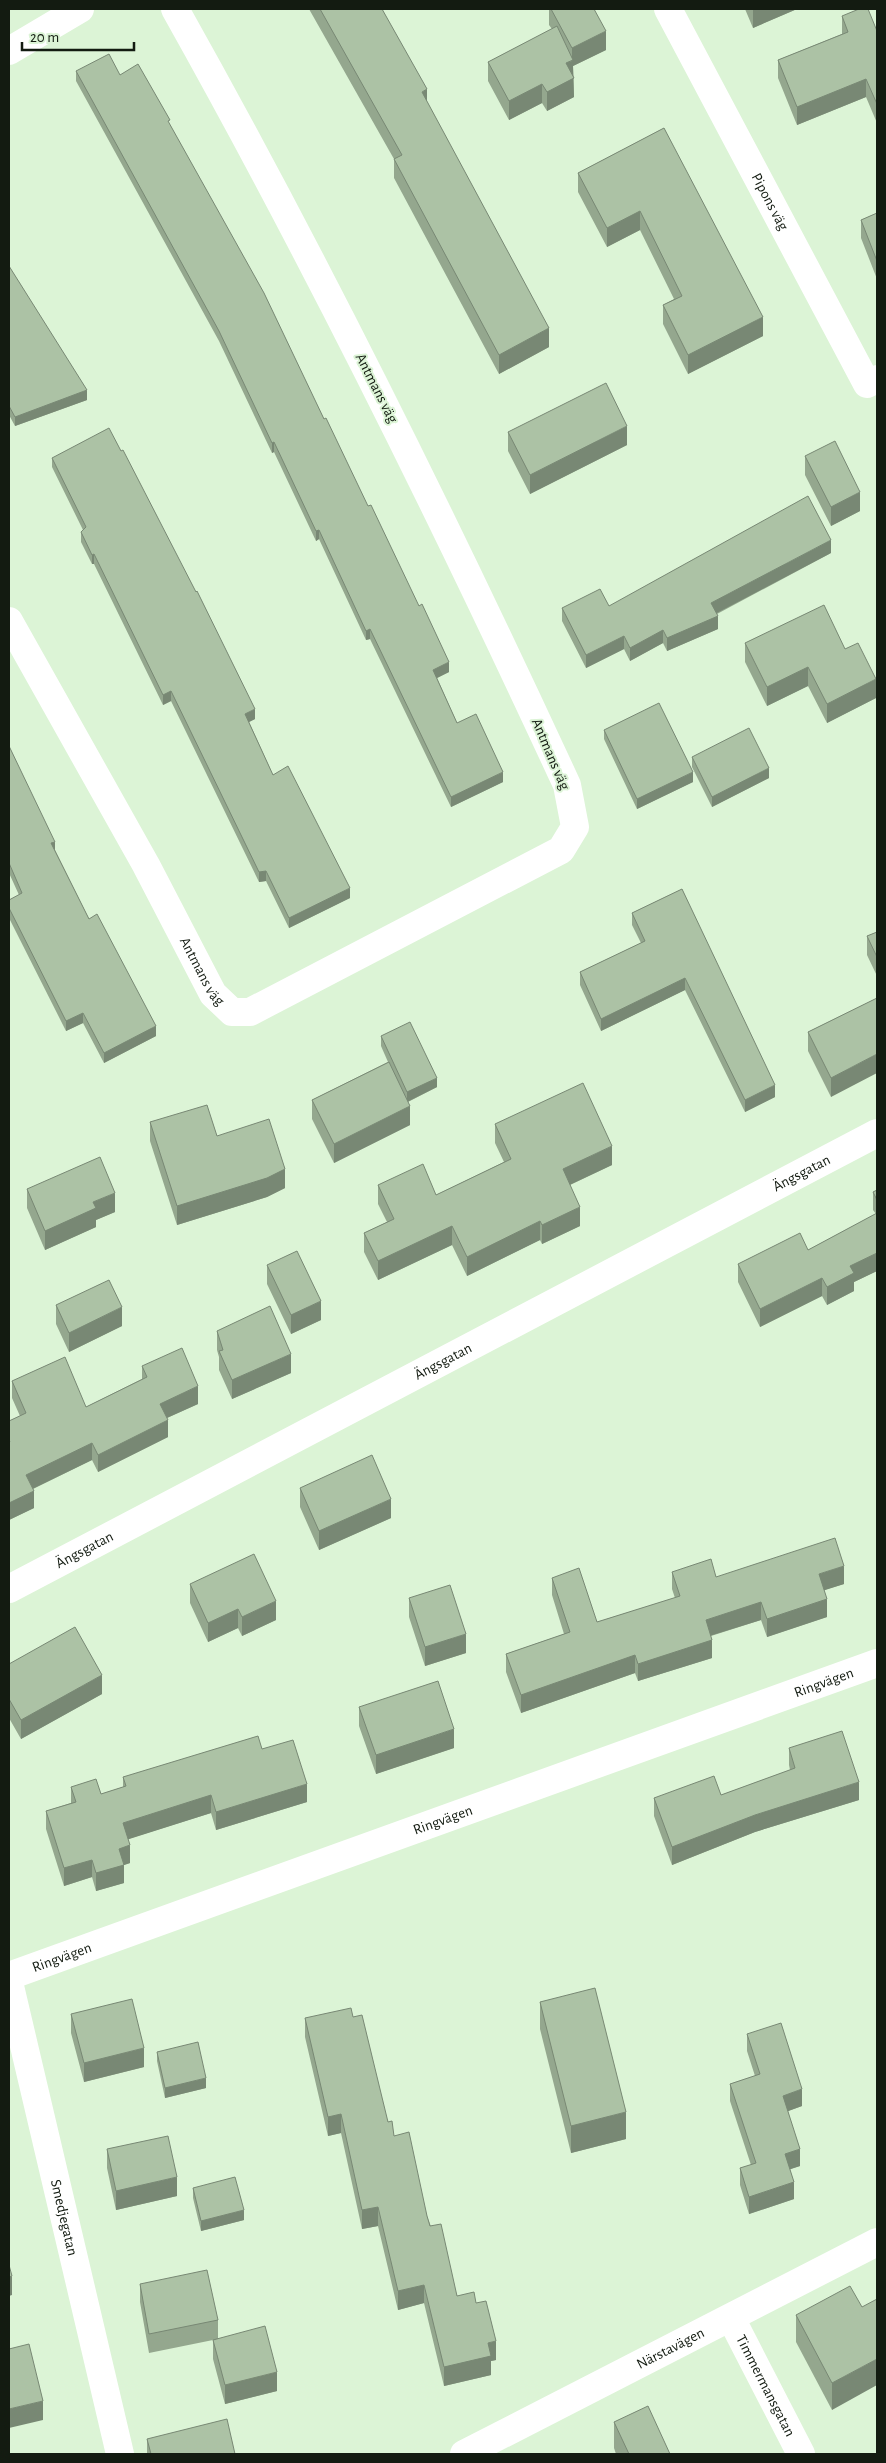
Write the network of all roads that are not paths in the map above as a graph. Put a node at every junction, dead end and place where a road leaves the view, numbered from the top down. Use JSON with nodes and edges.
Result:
{"nodes":[{"id":1,"x":80,"y":9,"type":"edge"},
{"id":2,"x":175,"y":9,"type":"edge"},
{"id":3,"x":668,"y":9,"type":"edge"},
{"id":4,"x":9,"y":51,"type":"edge"},
{"id":5,"x":877,"y":379,"type":"edge"},
{"id":6,"x":9,"y":620,"type":"edge"},
{"id":7,"x":877,"y":1133,"type":"edge"},
{"id":8,"x":9,"y":1589,"type":"edge"},
{"id":9,"x":877,"y":1663,"type":"edge"},
{"id":10,"x":9,"y":1976,"type":"edge"},
{"id":11,"x":9,"y":1982,"type":"edge"},
{"id":12,"x":877,"y":2242,"type":"edge"},
{"id":13,"x":731,"y":2318,"type":"junction"},
{"id":14,"x":120,"y":2454,"type":"edge"},
{"id":15,"x":464,"y":2454,"type":"edge"},
{"id":16,"x":801,"y":2454,"type":"edge"}],
"edges":[{"from":1,"to":4,"type":"street"},
{"from":2,"to":6,"type":"street","name":"Antmans väg"},
{"from":3,"to":5,"type":"street","name":"Pipons väg"},
{"from":7,"to":8,"type":"street","name":"Ängsgatan"},
{"from":9,"to":10,"type":"street","name":"Ringvägen"},
{"from":11,"to":14,"type":"street","name":"Smedjegatan"},
{"from":12,"to":13,"type":"street","name":"Närstavägen"},
{"from":13,"to":15,"type":"street","name":"Närstavägen"},
{"from":13,"to":16,"type":"street","name":"Timmermansgatan"}]}
